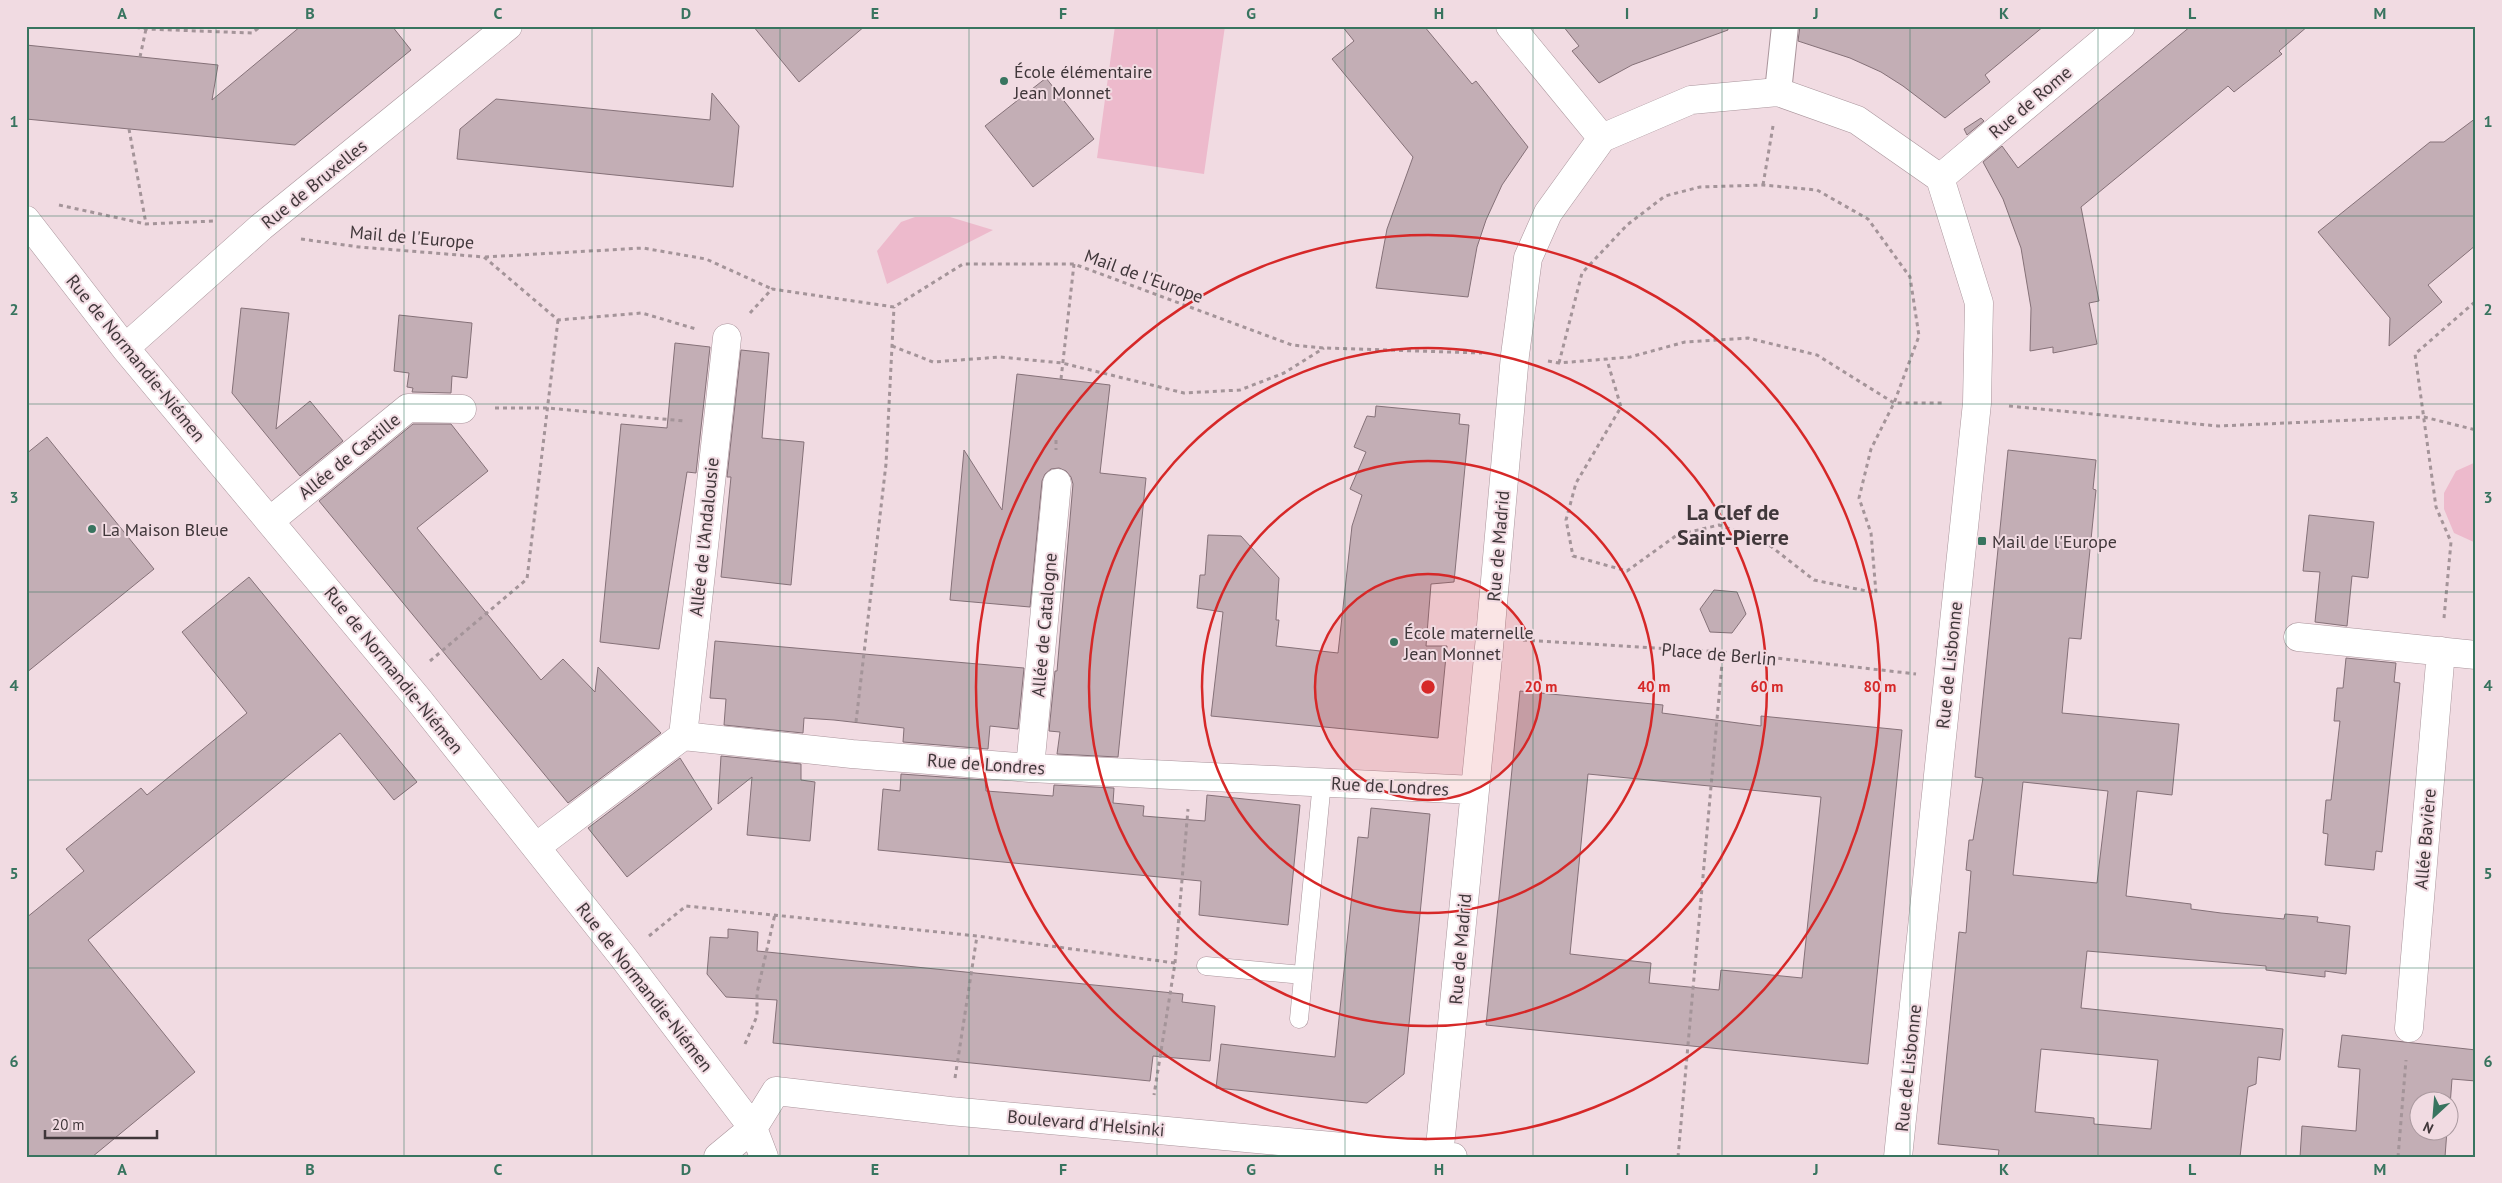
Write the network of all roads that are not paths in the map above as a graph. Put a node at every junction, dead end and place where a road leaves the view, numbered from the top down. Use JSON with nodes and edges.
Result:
{"nodes":[{"id":1,"x":508,"y":26,"type":"edge"},
{"id":2,"x":1510,"y":26,"type":"edge"},
{"id":3,"x":1786,"y":26,"type":"edge"},
{"id":4,"x":2121,"y":26,"type":"edge"},
{"id":5,"x":1778,"y":92,"type":"junction"},
{"id":6,"x":1602,"y":138,"type":"junction"},
{"id":7,"x":1940,"y":178,"type":"junction"},
{"id":8,"x":26,"y":220,"type":"edge"},
{"id":9,"x":727,"y":338,"type":"road end"},
{"id":10,"x":125,"y":348,"type":"junction"},
{"id":11,"x":462,"y":408,"type":"road end"},
{"id":12,"x":1057,"y":483,"type":"dead end"},
{"id":13,"x":271,"y":520,"type":"junction"},
{"id":14,"x":2298,"y":636,"type":"dead end"},
{"id":15,"x":2441,"y":651,"type":"junction"},
{"id":16,"x":2476,"y":655,"type":"edge"},
{"id":17,"x":683,"y":736,"type":"junction"},
{"id":18,"x":1030,"y":768,"type":"junction"},
{"id":19,"x":1322,"y":782,"type":"junction"},
{"id":20,"x":1474,"y":790,"type":"junction"},
{"id":21,"x":536,"y":847,"type":"junction"},
{"id":22,"x":1206,"y":966,"type":"dead end"},
{"id":23,"x":1303,"y":975,"type":"junction"},
{"id":24,"x":1299,"y":1019,"type":"dead end"},
{"id":25,"x":2409,"y":1028,"type":"road end"},
{"id":26,"x":753,"y":1128,"type":"junction"},
{"id":27,"x":1444,"y":1156,"type":"edge"},
{"id":28,"x":718,"y":1157,"type":"edge"},
{"id":29,"x":764,"y":1157,"type":"edge"},
{"id":30,"x":1898,"y":1157,"type":"edge"}],
"edges":[{"from":1,"to":10,"type":"street","name":"Rue de Bruxelles"},
{"from":2,"to":6,"type":"street"},
{"from":3,"to":5,"type":"street"},
{"from":4,"to":7,"type":"street","name":"Rue de Rome"},
{"from":5,"to":6,"type":"street"},
{"from":5,"to":7,"type":"street"},
{"from":6,"to":20,"type":"street","name":"Rue de Madrid"},
{"from":7,"to":30,"type":"street","name":"Rue de Lisbonne"},
{"from":8,"to":10,"type":"street","name":"Rue de Normandie-Niémen"},
{"from":9,"to":17,"type":"street","name":"Allée de l'Andalousie"},
{"from":10,"to":13,"type":"street","name":"Rue de Normandie-Niémen"},
{"from":11,"to":13,"type":"street","name":"Allée de Castille"},
{"from":12,"to":18,"type":"street","name":"Allée de Catalogne"},
{"from":13,"to":21,"type":"street","name":"Rue de Normandie-Niémen"},
{"from":14,"to":15,"type":"street"},
{"from":15,"to":16,"type":"street"},
{"from":15,"to":25,"type":"street","name":"Allée Bavière"},
{"from":17,"to":18,"type":"street","name":"Rue de Londres"},
{"from":17,"to":21,"type":"street"},
{"from":18,"to":19,"type":"street","name":"Rue de Londres"},
{"from":19,"to":20,"type":"street","name":"Rue de Londres"},
{"from":19,"to":23,"type":"lane"},
{"from":20,"to":27,"type":"street","name":"Rue de Madrid"},
{"from":21,"to":26,"type":"street","name":"Rue de Normandie-Niémen"},
{"from":22,"to":23,"type":"lane"},
{"from":23,"to":24,"type":"lane"},
{"from":26,"to":27,"type":"street","name":"Boulevard d'Helsinki"},
{"from":26,"to":28,"type":"street","name":"Boulevard d'Helsinki"},
{"from":26,"to":29,"type":"street"}]}
